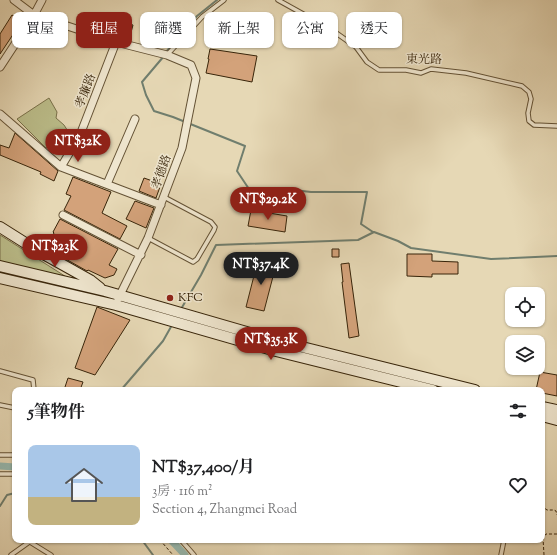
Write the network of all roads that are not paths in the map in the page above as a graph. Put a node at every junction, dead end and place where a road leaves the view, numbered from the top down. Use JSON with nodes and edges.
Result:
{"nodes":[{"id":1,"x":14,"y":0,"type":"edge"},
{"id":2,"x":42,"y":0,"type":"edge"},
{"id":3,"x":224,"y":0,"type":"edge"},
{"id":4,"x":278,"y":0,"type":"edge"},
{"id":5,"x":30,"y":12,"type":"edge"},
{"id":6,"x":36,"y":12,"type":"edge"},
{"id":7,"x":132,"y":46,"type":"edge"},
{"id":8,"x":12,"y":48,"type":"edge"},
{"id":9,"x":114,"y":48,"type":"edge"},
{"id":10,"x":167,"y":55,"type":"junction"},
{"id":11,"x":0,"y":66,"type":"edge"},
{"id":12,"x":0,"y":114,"type":"edge"},
{"id":13,"x":134,"y":119,"type":"dead end"},
{"id":14,"x":557,"y":126,"type":"edge"},
{"id":15,"x":61,"y":167,"type":"junction"},
{"id":16,"x":108,"y":184,"type":"junction"},
{"id":17,"x":164,"y":197,"type":"junction"},
{"id":18,"x":161,"y":204,"type":"junction"},
{"id":19,"x":63,"y":215,"type":"dead end"},
{"id":20,"x":0,"y":227,"type":"edge"},
{"id":21,"x":148,"y":238,"type":"junction"},
{"id":22,"x":141,"y":255,"type":"junction"},
{"id":23,"x":0,"y":266,"type":"edge"},
{"id":24,"x":0,"y":278,"type":"edge"},
{"id":25,"x":105,"y":291,"type":"junction"},
{"id":26,"x":120,"y":295,"type":"junction"},
{"id":27,"x":116,"y":305,"type":"junction"},
{"id":28,"x":277,"y":346,"type":"junction"},
{"id":29,"x":0,"y":371,"type":"edge"},
{"id":30,"x":400,"y":371,"type":"junction"},
{"id":31,"x":399,"y":382,"type":"junction"},
{"id":32,"x":34,"y":387,"type":"edge"},
{"id":33,"x":420,"y":387,"type":"edge"},
{"id":34,"x":463,"y":387,"type":"edge"},
{"id":35,"x":0,"y":405,"type":"edge"},
{"id":36,"x":12,"y":407,"type":"edge"},
{"id":37,"x":545,"y":408,"type":"edge"},
{"id":38,"x":557,"y":410,"type":"edge"},
{"id":39,"x":545,"y":417,"type":"edge"},
{"id":40,"x":557,"y":420,"type":"edge"},
{"id":41,"x":0,"y":455,"type":"edge"},
{"id":42,"x":12,"y":455,"type":"edge"},
{"id":43,"x":0,"y":474,"type":"edge"},
{"id":44,"x":12,"y":474,"type":"edge"},
{"id":45,"x":28,"y":543,"type":"edge"},
{"id":46,"x":34,"y":543,"type":"edge"},
{"id":47,"x":184,"y":543,"type":"edge"},
{"id":48,"x":503,"y":543,"type":"edge"},
{"id":49,"x":11,"y":555,"type":"edge"},
{"id":50,"x":51,"y":555,"type":"edge"},
{"id":51,"x":194,"y":555,"type":"edge"},
{"id":52,"x":500,"y":555,"type":"edge"}],
"edges":[{"from":1,"to":5,"type":"street","name":"孝德路"},
{"from":2,"to":6,"type":"street"},
{"from":3,"to":10,"type":"lane"},
{"from":4,"to":14,"type":"lane","name":"東光路"},
{"from":7,"to":10,"type":"street","name":"孝德路"},
{"from":8,"to":11,"type":"street"},
{"from":9,"to":15,"type":"street","name":"孝廉路"},
{"from":10,"to":17,"type":"street","name":"孝德路"},
{"from":12,"to":15,"type":"street"},
{"from":13,"to":16,"type":"street"},
{"from":15,"to":16,"type":"street"},
{"from":16,"to":18,"type":"street"},
{"from":17,"to":18,"type":"street","name":"孝德路"},
{"from":17,"to":21,"type":"lane"},
{"from":18,"to":21,"type":"street","name":"孝德路"},
{"from":19,"to":22,"type":"street"},
{"from":20,"to":25,"type":"main road"},
{"from":21,"to":22,"type":"street","name":"孝德路"},
{"from":22,"to":26,"type":"street","name":"孝德路"},
{"from":23,"to":25,"type":"main road"},
{"from":24,"to":27,"type":"main road"},
{"from":25,"to":26,"type":"main road"},
{"from":26,"to":27,"type":"street","name":"孝德路"},
{"from":26,"to":28,"type":"main road"},
{"from":27,"to":28,"type":"main road"},
{"from":28,"to":30,"type":"main road"},
{"from":28,"to":31,"type":"main road"},
{"from":29,"to":32,"type":"lane"},
{"from":30,"to":31,"type":"main road"},
{"from":30,"to":34,"type":"main road"},
{"from":31,"to":33,"type":"main road"},
{"from":35,"to":36,"type":"lane"},
{"from":37,"to":38,"type":"main road"},
{"from":39,"to":40,"type":"main road"},
{"from":41,"to":42,"type":"lane"},
{"from":43,"to":44,"type":"lane"},
{"from":45,"to":49,"type":"lane"},
{"from":46,"to":50,"type":"lane"},
{"from":47,"to":51,"type":"lane"},
{"from":48,"to":52,"type":"lane"}]}
